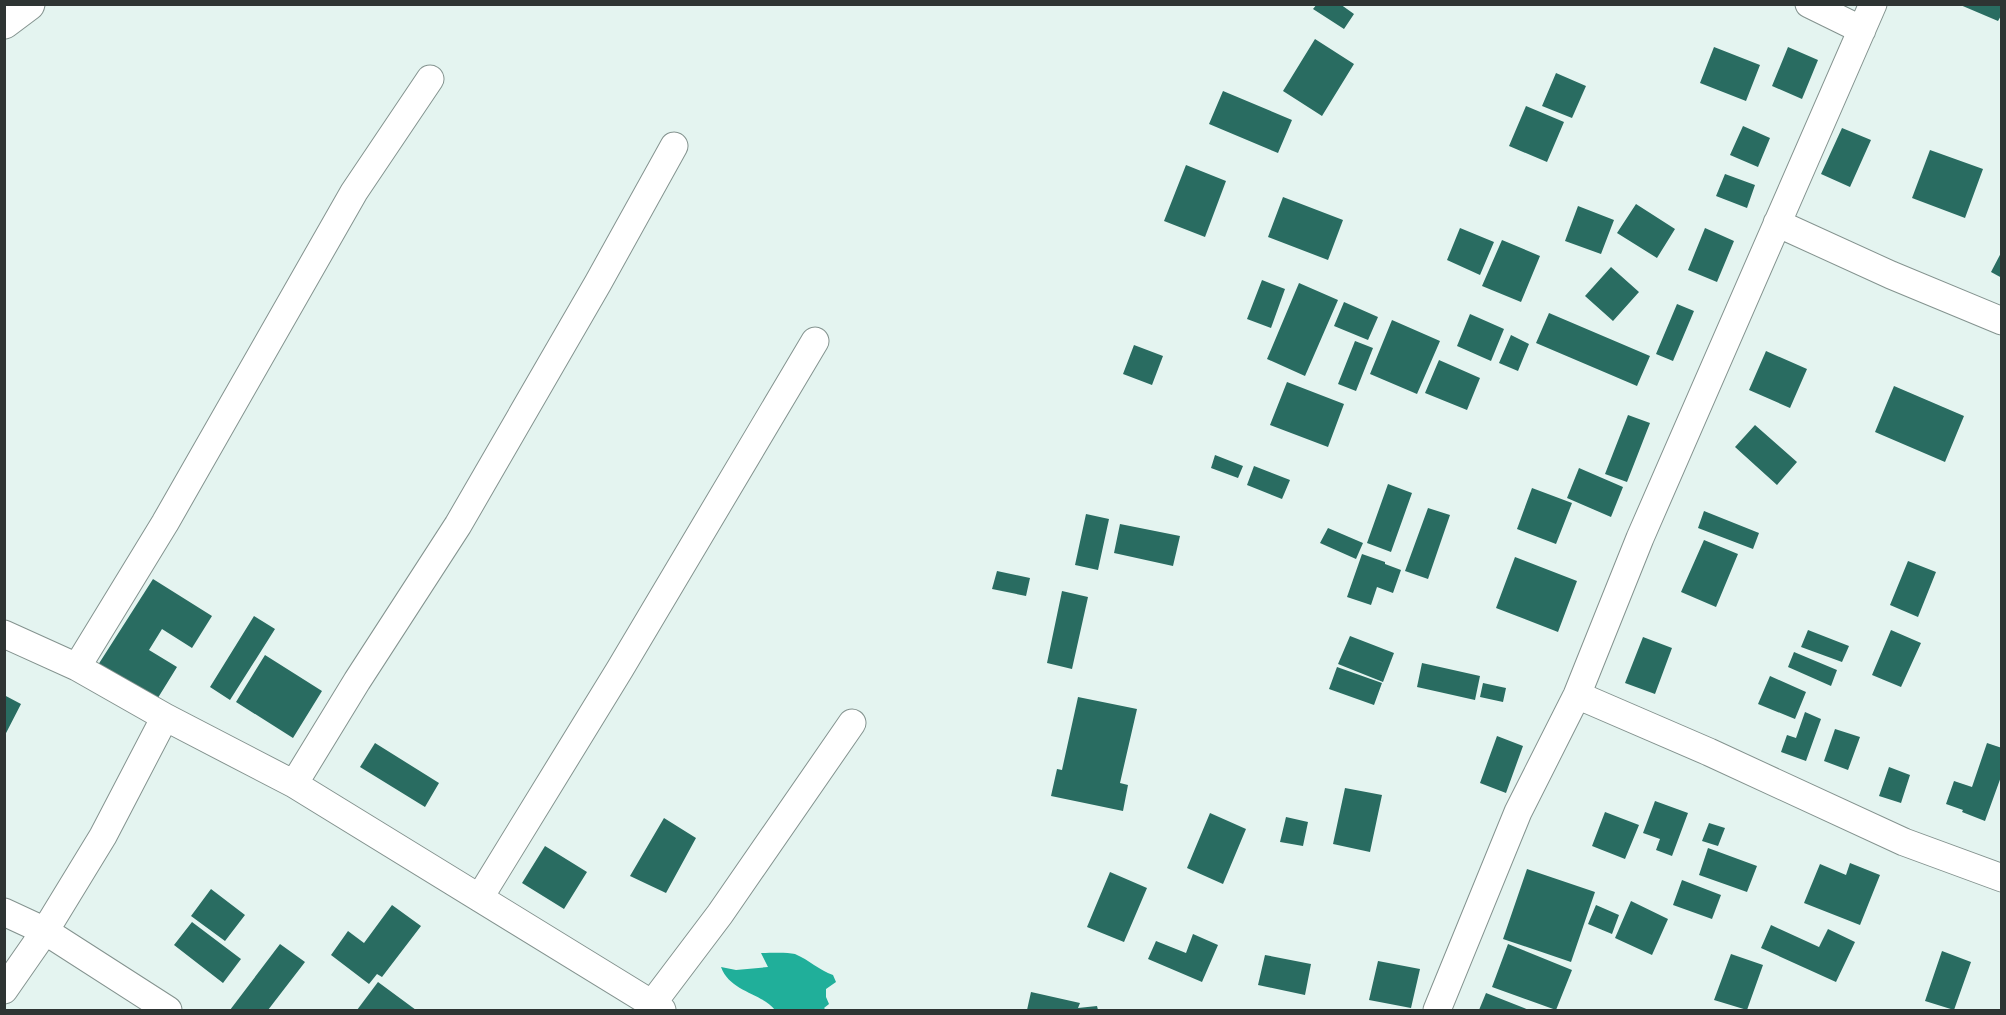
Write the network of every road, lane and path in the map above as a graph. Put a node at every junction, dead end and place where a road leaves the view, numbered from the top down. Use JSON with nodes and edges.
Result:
{"nodes":[{"id":1,"x":28,"y":4,"type":"edge"},
{"id":2,"x":1809,"y":4,"type":"edge"},
{"id":3,"x":1873,"y":4,"type":"edge"},
{"id":4,"x":4,"y":22,"type":"edge"},
{"id":5,"x":1862,"y":30,"type":"junction"},
{"id":6,"x":429,"y":79,"type":"dead end"},
{"id":7,"x":674,"y":146,"type":"dead end"},
{"id":8,"x":1777,"y":224,"type":"junction"},
{"id":9,"x":2001,"y":321,"type":"edge"},
{"id":10,"x":815,"y":341,"type":"dead end"},
{"id":11,"x":4,"y":634,"type":"edge"},
{"id":12,"x":77,"y":667,"type":"junction"},
{"id":13,"x":1576,"y":695,"type":"junction"},
{"id":14,"x":165,"y":717,"type":"junction"},
{"id":15,"x":852,"y":723,"type":"dead end"},
{"id":16,"x":294,"y":784,"type":"junction"},
{"id":17,"x":2001,"y":878,"type":"edge"},
{"id":18,"x":480,"y":897,"type":"junction"},
{"id":19,"x":4,"y":912,"type":"edge"},
{"id":20,"x":45,"y":931,"type":"junction"},
{"id":21,"x":4,"y":990,"type":"edge"},
{"id":22,"x":657,"y":1007,"type":"edge"},
{"id":23,"x":168,"y":1011,"type":"edge"},
{"id":24,"x":1437,"y":1011,"type":"edge"}],
"edges":[{"from":1,"to":4,"type":"street"},
{"from":2,"to":5,"type":"street"},
{"from":3,"to":5,"type":"street"},
{"from":5,"to":8,"type":"street"},
{"from":6,"to":12,"type":"street"},
{"from":7,"to":16,"type":"street"},
{"from":8,"to":9,"type":"street"},
{"from":8,"to":13,"type":"street"},
{"from":10,"to":18,"type":"street"},
{"from":11,"to":12,"type":"street"},
{"from":12,"to":14,"type":"street"},
{"from":13,"to":17,"type":"street"},
{"from":13,"to":24,"type":"street"},
{"from":14,"to":16,"type":"street"},
{"from":14,"to":20,"type":"street"},
{"from":15,"to":22,"type":"street"},
{"from":16,"to":18,"type":"street"},
{"from":18,"to":22,"type":"street"},
{"from":19,"to":20,"type":"street"},
{"from":20,"to":21,"type":"street"},
{"from":20,"to":23,"type":"street"}]}
